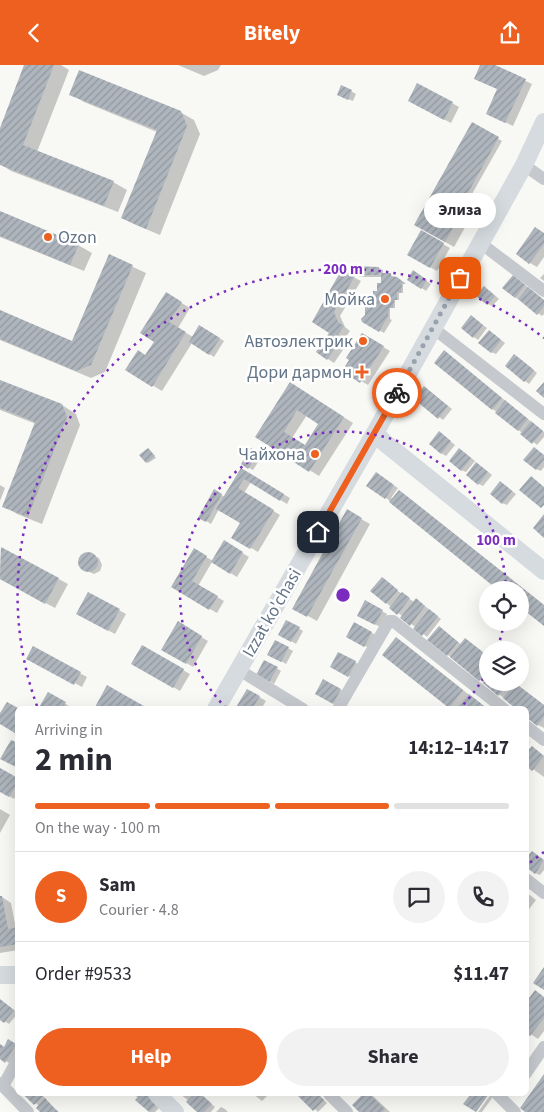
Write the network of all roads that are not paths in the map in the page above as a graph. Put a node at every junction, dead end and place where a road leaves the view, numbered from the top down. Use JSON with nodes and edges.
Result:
{"nodes":[{"id":1,"x":544,"y":122,"type":"edge"},
{"id":2,"x":524,"y":165,"type":"junction"},
{"id":3,"x":544,"y":179,"type":"edge"},
{"id":4,"x":480,"y":243,"type":"junction"},
{"id":5,"x":544,"y":291,"type":"edge"},
{"id":6,"x":433,"y":328,"type":"junction"},
{"id":7,"x":544,"y":414,"type":"edge"},
{"id":8,"x":375,"y":433,"type":"junction"},
{"id":9,"x":544,"y":571,"type":"edge"},
{"id":10,"x":239,"y":670,"type":"junction"},
{"id":11,"x":218,"y":706,"type":"edge"},
{"id":12,"x":298,"y":706,"type":"edge"},
{"id":13,"x":340,"y":706,"type":"edge"},
{"id":14,"x":500,"y":706,"type":"edge"},
{"id":15,"x":529,"y":729,"type":"edge"},
{"id":16,"x":544,"y":741,"type":"edge"},
{"id":17,"x":529,"y":881,"type":"edge"},
{"id":18,"x":544,"y":893,"type":"edge"},
{"id":19,"x":0,"y":975,"type":"edge"},
{"id":20,"x":15,"y":975,"type":"edge"},
{"id":21,"x":544,"y":1047,"type":"edge"},
{"id":22,"x":15,"y":1064,"type":"edge"},
{"id":23,"x":529,"y":1069,"type":"edge"},
{"id":24,"x":2,"y":1084,"type":"edge"},
{"id":25,"x":159,"y":1096,"type":"edge"},
{"id":26,"x":331,"y":1096,"type":"edge"},
{"id":27,"x":499,"y":1096,"type":"edge"},
{"id":28,"x":509,"y":1105,"type":"edge"},
{"id":29,"x":28,"y":1112,"type":"edge"},
{"id":30,"x":175,"y":1112,"type":"edge"},
{"id":31,"x":347,"y":1112,"type":"edge"}],
"edges":[{"from":1,"to":2,"type":"main road","name":"Izzat ko'chasi"},
{"from":2,"to":3,"type":"street"},
{"from":2,"to":4,"type":"main road","name":"Izzat ko'chasi"},
{"from":4,"to":5,"type":"street"},
{"from":4,"to":6,"type":"main road","name":"Izzat ko'chasi"},
{"from":6,"to":7,"type":"street"},
{"from":6,"to":8,"type":"main road","name":"Izzat ko'chasi"},
{"from":8,"to":9,"type":"main road"},
{"from":8,"to":10,"type":"main road","name":"Izzat ko'chasi"},
{"from":10,"to":11,"type":"main road","name":"Izzat ko'chasi"},
{"from":10,"to":12,"type":"street"},
{"from":13,"to":14,"type":"street"},
{"from":15,"to":16,"type":"street"},
{"from":17,"to":18,"type":"street"},
{"from":19,"to":20,"type":"main road"},
{"from":21,"to":23,"type":"street"},
{"from":22,"to":24,"type":"street"},
{"from":24,"to":29,"type":"street"},
{"from":25,"to":30,"type":"main road"},
{"from":26,"to":31,"type":"street"},
{"from":27,"to":28,"type":"street"}]}
